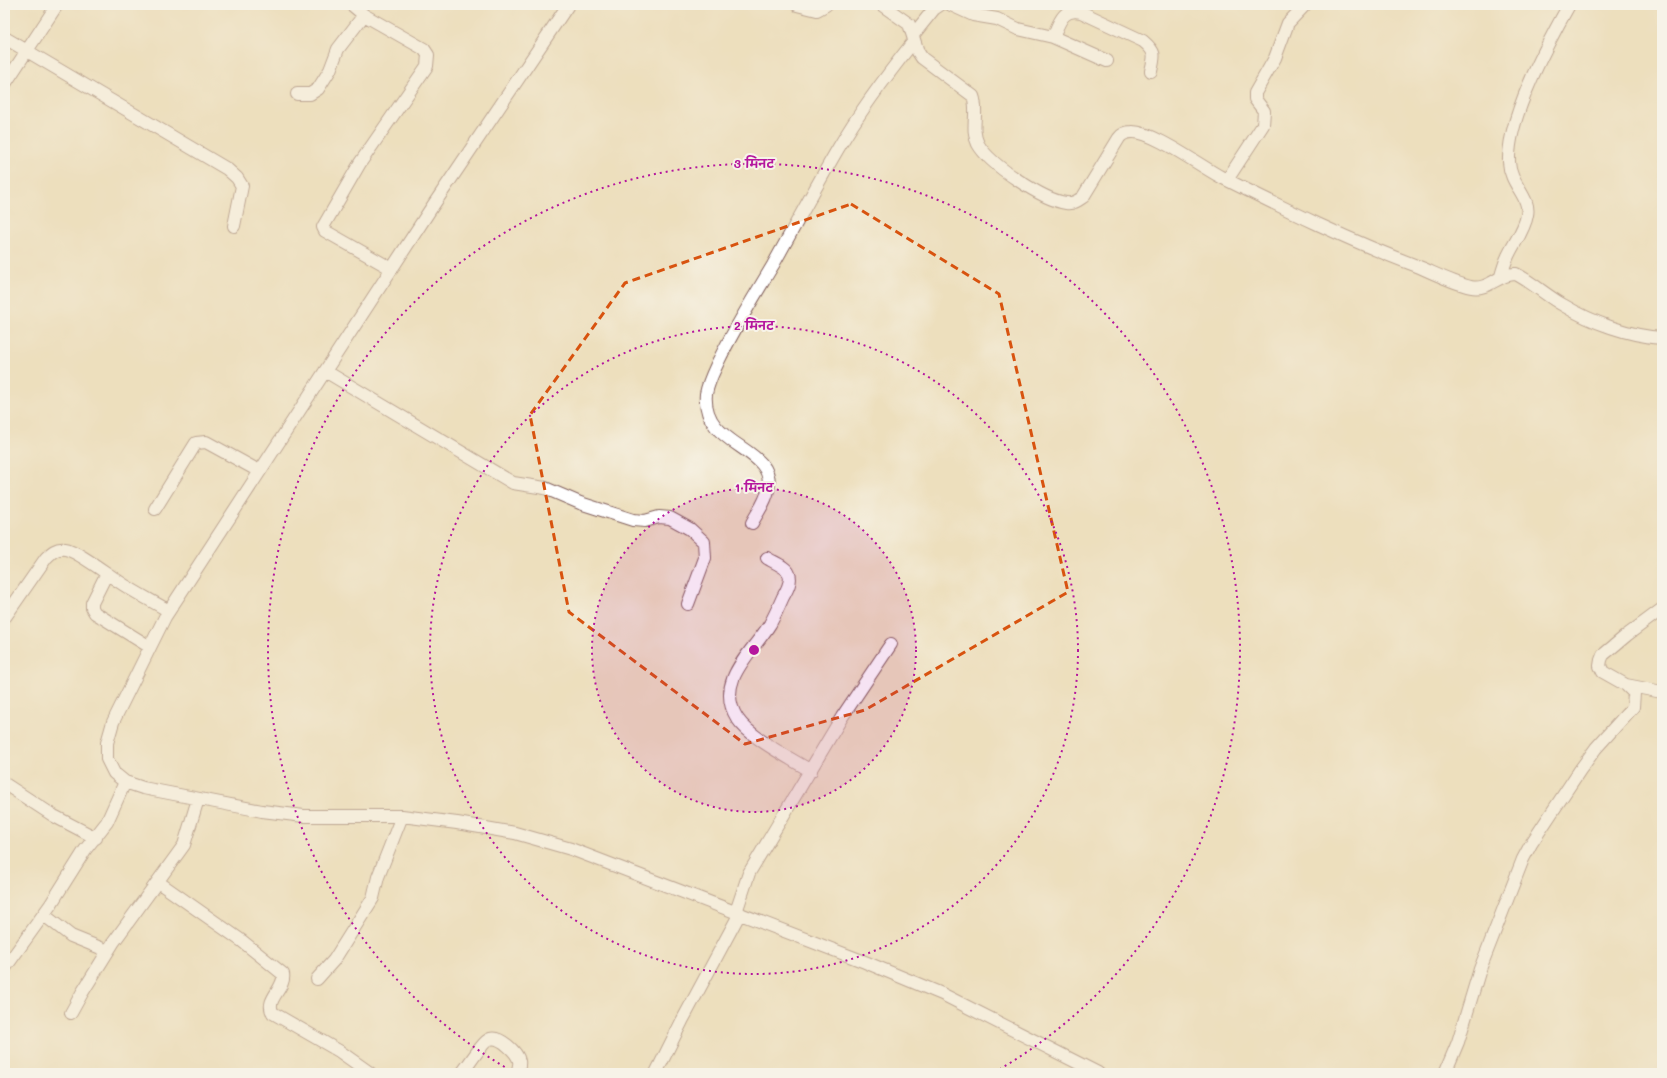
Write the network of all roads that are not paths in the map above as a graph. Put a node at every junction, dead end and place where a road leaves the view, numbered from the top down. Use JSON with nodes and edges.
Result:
{"nodes":[{"id":1,"x":57,"y":5,"type":"edge"},
{"id":2,"x":352,"y":5,"type":"edge"},
{"id":3,"x":568,"y":5,"type":"edge"},
{"id":4,"x":798,"y":5,"type":"edge"},
{"id":5,"x":826,"y":5,"type":"edge"},
{"id":6,"x":882,"y":5,"type":"edge"},
{"id":7,"x":940,"y":5,"type":"edge"},
{"id":8,"x":951,"y":5,"type":"edge"},
{"id":9,"x":1305,"y":5,"type":"edge"},
{"id":10,"x":1569,"y":5,"type":"edge"},
{"id":11,"x":364,"y":15,"type":"junction"},
{"id":12,"x":1053,"y":37,"type":"junction"},
{"id":13,"x":5,"y":38,"type":"edge"},
{"id":14,"x":913,"y":38,"type":"junction"},
{"id":15,"x":28,"y":51,"type":"junction"},
{"id":16,"x":1107,"y":61,"type":"dead end"},
{"id":17,"x":1151,"y":71,"type":"dead end"},
{"id":18,"x":5,"y":84,"type":"edge"},
{"id":19,"x":297,"y":94,"type":"dead end"},
{"id":20,"x":1227,"y":180,"type":"junction"},
{"id":21,"x":234,"y":226,"type":"dead end"},
{"id":22,"x":392,"y":269,"type":"junction"},
{"id":23,"x":1501,"y":276,"type":"junction"},
{"id":24,"x":1662,"y":338,"type":"edge"},
{"id":25,"x":325,"y":371,"type":"junction"},
{"id":26,"x":259,"y":471,"type":"junction"},
{"id":27,"x":155,"y":509,"type":"dead end"},
{"id":28,"x":752,"y":523,"type":"dead end"},
{"id":29,"x":767,"y":558,"type":"dead end"},
{"id":30,"x":107,"y":573,"type":"junction"},
{"id":31,"x":688,"y":604,"type":"dead end"},
{"id":32,"x":1662,"y":609,"type":"edge"},
{"id":33,"x":169,"y":611,"type":"junction"},
{"id":34,"x":5,"y":617,"type":"edge"},
{"id":35,"x":891,"y":644,"type":"dead end"},
{"id":36,"x":150,"y":647,"type":"junction"},
{"id":37,"x":1626,"y":685,"type":"junction"},
{"id":38,"x":1662,"y":692,"type":"edge"},
{"id":39,"x":811,"y":771,"type":"junction"},
{"id":40,"x":125,"y":782,"type":"junction"},
{"id":41,"x":5,"y":784,"type":"edge"},
{"id":42,"x":198,"y":798,"type":"junction"},
{"id":43,"x":402,"y":816,"type":"junction"},
{"id":44,"x":96,"y":838,"type":"junction"},
{"id":45,"x":158,"y":882,"type":"junction"},
{"id":46,"x":738,"y":912,"type":"junction"},
{"id":47,"x":44,"y":915,"type":"junction"},
{"id":48,"x":108,"y":951,"type":"junction"},
{"id":49,"x":5,"y":968,"type":"edge"},
{"id":50,"x":317,"y":979,"type":"dead end"},
{"id":51,"x":71,"y":1013,"type":"dead end"},
{"id":52,"x":370,"y":1073,"type":"edge"},
{"id":53,"x":462,"y":1073,"type":"edge"},
{"id":54,"x":517,"y":1073,"type":"edge"},
{"id":55,"x":656,"y":1073,"type":"edge"},
{"id":56,"x":1098,"y":1073,"type":"edge"},
{"id":57,"x":1444,"y":1073,"type":"edge"}],
"edges":[{"from":1,"to":15,"type":"street"},
{"from":2,"to":11,"type":"street"},
{"from":3,"to":22,"type":"street"},
{"from":4,"to":5,"type":"street"},
{"from":6,"to":14,"type":"street"},
{"from":7,"to":14,"type":"street"},
{"from":8,"to":12,"type":"street"},
{"from":9,"to":20,"type":"street"},
{"from":10,"to":23,"type":"street"},
{"from":11,"to":19,"type":"street"},
{"from":11,"to":22,"type":"street"},
{"from":12,"to":16,"type":"street"},
{"from":12,"to":17,"type":"street"},
{"from":13,"to":15,"type":"street"},
{"from":14,"to":20,"type":"street"},
{"from":14,"to":28,"type":"street"},
{"from":15,"to":18,"type":"street"},
{"from":15,"to":21,"type":"street"},
{"from":20,"to":23,"type":"street"},
{"from":22,"to":25,"type":"street"},
{"from":23,"to":24,"type":"street"},
{"from":25,"to":26,"type":"street"},
{"from":25,"to":31,"type":"street"},
{"from":26,"to":27,"type":"street"},
{"from":26,"to":33,"type":"street"},
{"from":29,"to":39,"type":"street"},
{"from":30,"to":33,"type":"street"},
{"from":30,"to":34,"type":"street"},
{"from":30,"to":36,"type":"street"},
{"from":32,"to":37,"type":"street"},
{"from":33,"to":36,"type":"street"},
{"from":35,"to":39,"type":"street"},
{"from":36,"to":40,"type":"street"},
{"from":37,"to":38,"type":"street"},
{"from":37,"to":57,"type":"street"},
{"from":39,"to":46,"type":"street"},
{"from":40,"to":42,"type":"street"},
{"from":40,"to":44,"type":"street"},
{"from":41,"to":44,"type":"street"},
{"from":42,"to":43,"type":"street"},
{"from":42,"to":45,"type":"street"},
{"from":43,"to":46,"type":"street"},
{"from":43,"to":50,"type":"street"},
{"from":44,"to":47,"type":"street"},
{"from":45,"to":48,"type":"street"},
{"from":45,"to":52,"type":"street"},
{"from":46,"to":55,"type":"street"},
{"from":46,"to":56,"type":"street"},
{"from":47,"to":48,"type":"street"},
{"from":47,"to":49,"type":"street"},
{"from":48,"to":51,"type":"street"},
{"from":53,"to":54,"type":"street"}]}
